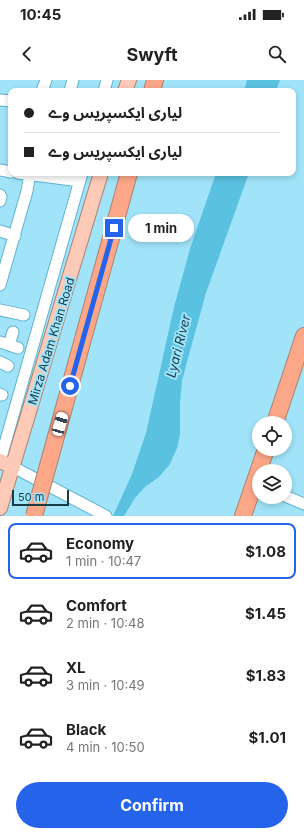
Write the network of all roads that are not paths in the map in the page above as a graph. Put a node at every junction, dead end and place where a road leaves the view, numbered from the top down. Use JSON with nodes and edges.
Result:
{"nodes":[{"id":1,"x":30,"y":176,"type":"edge"},
{"id":2,"x":64,"y":176,"type":"edge"},
{"id":3,"x":100,"y":176,"type":"edge"},
{"id":4,"x":128,"y":176,"type":"edge"},
{"id":5,"x":81,"y":177,"type":"edge"},
{"id":6,"x":0,"y":195,"type":"edge"},
{"id":7,"x":0,"y":201,"type":"edge"},
{"id":8,"x":0,"y":231,"type":"edge"},
{"id":9,"x":15,"y":236,"type":"junction"},
{"id":10,"x":0,"y":286,"type":"edge"},
{"id":11,"x":0,"y":310,"type":"edge"},
{"id":12,"x":24,"y":315,"type":"dead end"},
{"id":13,"x":13,"y":332,"type":"dead end"},
{"id":14,"x":304,"y":336,"type":"edge"},
{"id":15,"x":9,"y":345,"type":"edge"},
{"id":16,"x":277,"y":416,"type":"edge"},
{"id":17,"x":264,"y":456,"type":"edge"},
{"id":18,"x":3,"y":463,"type":"edge"},
{"id":19,"x":292,"y":499,"type":"edge"},
{"id":20,"x":304,"y":504,"type":"edge"},
{"id":21,"x":0,"y":508,"type":"edge"},
{"id":22,"x":34,"y":516,"type":"edge"},
{"id":23,"x":106,"y":516,"type":"edge"},
{"id":24,"x":243,"y":516,"type":"edge"}],
"edges":[{"from":1,"to":9,"type":"street"},
{"from":2,"to":5,"type":"street"},
{"from":3,"to":18,"type":"main road","name":"Mirza Adam Khan Road"},
{"from":4,"to":22,"type":"highway","bridge":true},
{"from":5,"to":18,"type":"street","name":"Mirza Adam Khan Road"},
{"from":6,"to":7,"type":"street"},
{"from":8,"to":9,"type":"street"},
{"from":9,"to":10,"type":"street"},
{"from":11,"to":12,"type":"street"},
{"from":13,"to":15,"type":"street"},
{"from":14,"to":16,"type":"highway"},
{"from":17,"to":24,"type":"highway"},
{"from":18,"to":21,"type":"main road","name":"Mirza Adam Khan Road"},
{"from":18,"to":23,"type":"street"},
{"from":19,"to":20,"type":"street"}]}
